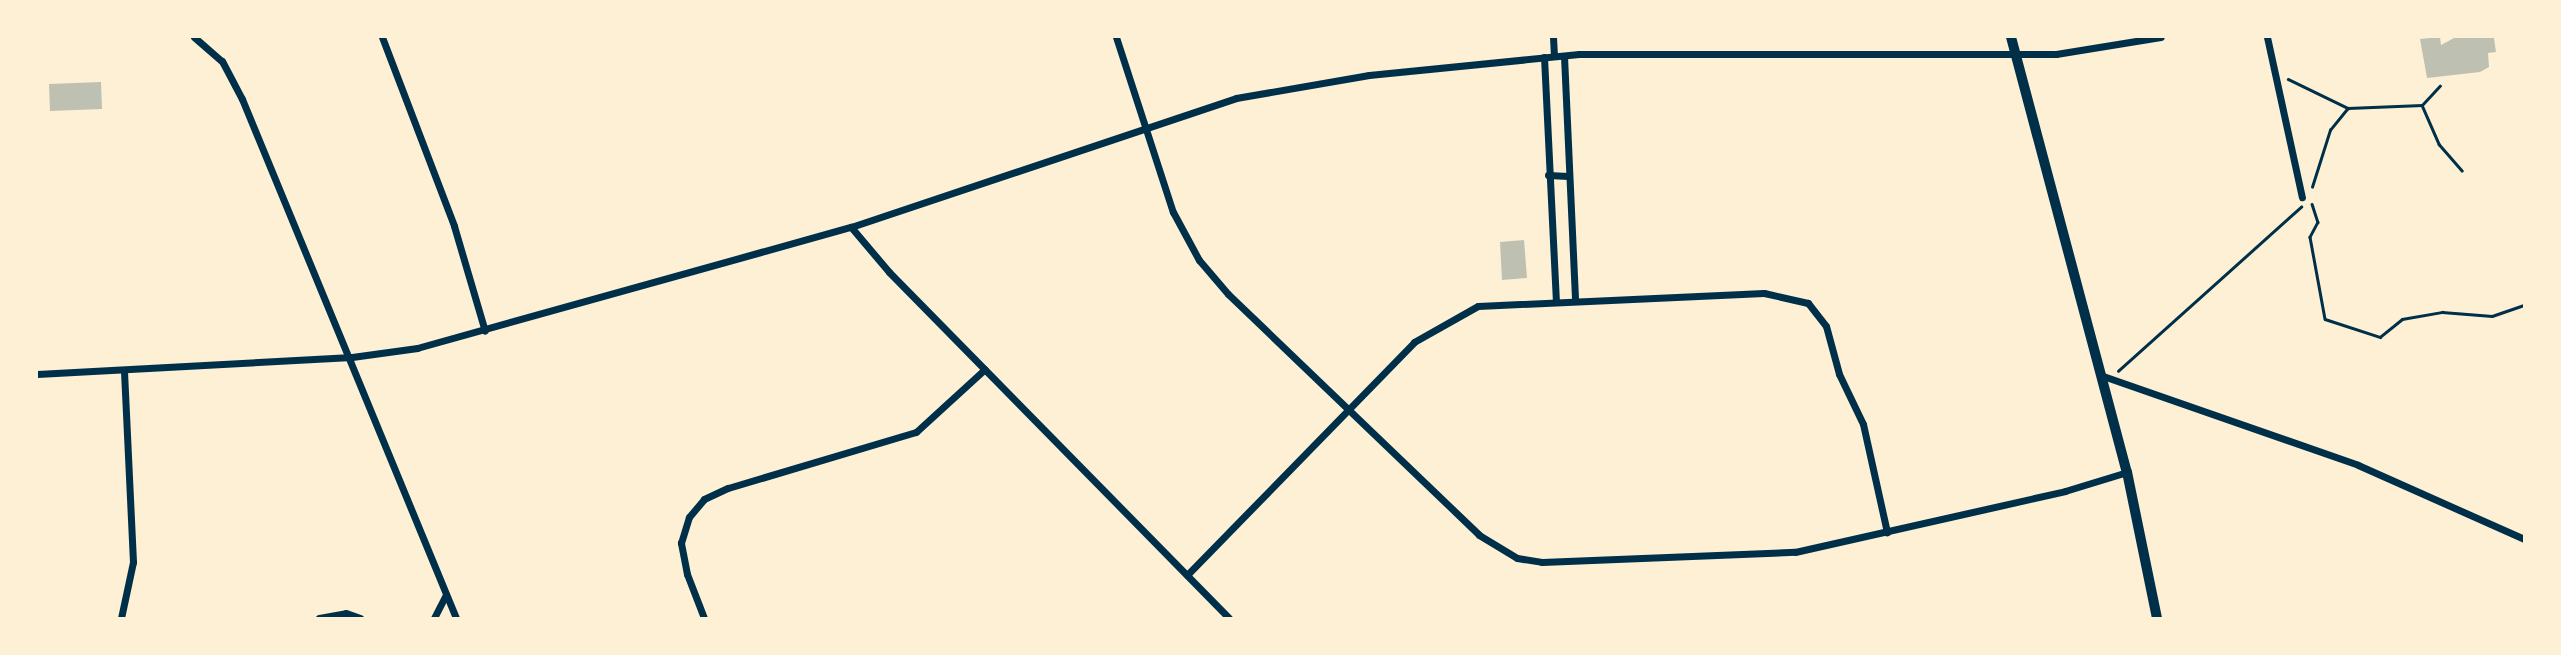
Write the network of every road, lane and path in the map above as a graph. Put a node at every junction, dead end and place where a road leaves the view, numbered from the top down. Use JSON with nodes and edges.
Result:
{"nodes":[{"id":1,"x":194,"y":37,"type":"edge"},
{"id":2,"x":382,"y":37,"type":"edge"},
{"id":3,"x":1116,"y":37,"type":"edge"},
{"id":4,"x":1553,"y":37,"type":"edge"},
{"id":5,"x":2011,"y":37,"type":"edge"},
{"id":6,"x":2161,"y":37,"type":"edge"},
{"id":7,"x":2267,"y":37,"type":"edge"},
{"id":8,"x":2016,"y":55,"type":"junction"},
{"id":9,"x":1553,"y":56,"type":"junction"},
{"id":10,"x":1564,"y":56,"type":"junction"},
{"id":11,"x":1544,"y":57,"type":"junction"},
{"id":12,"x":2276,"y":73,"type":"junction"},
{"id":13,"x":2440,"y":86,"type":"dead end"},
{"id":14,"x":2422,"y":105,"type":"junction"},
{"id":15,"x":2348,"y":108,"type":"junction"},
{"id":16,"x":1148,"y":131,"type":"junction"},
{"id":17,"x":2462,"y":170,"type":"dead end"},
{"id":18,"x":1548,"y":176,"type":"junction"},
{"id":19,"x":1568,"y":176,"type":"junction"},
{"id":20,"x":2305,"y":198,"type":"junction"},
{"id":21,"x":852,"y":227,"type":"junction"},
{"id":22,"x":1575,"y":301,"type":"junction"},
{"id":23,"x":1556,"y":302,"type":"junction"},
{"id":24,"x":2524,"y":305,"type":"edge"},
{"id":25,"x":485,"y":331,"type":"junction"},
{"id":26,"x":352,"y":357,"type":"junction"},
{"id":27,"x":985,"y":369,"type":"junction"},
{"id":28,"x":124,"y":370,"type":"junction"},
{"id":29,"x":37,"y":374,"type":"edge"},
{"id":30,"x":2106,"y":377,"type":"junction"},
{"id":31,"x":1350,"y":411,"type":"junction"},
{"id":32,"x":2127,"y":472,"type":"junction"},
{"id":33,"x":1887,"y":532,"type":"junction"},
{"id":34,"x":2524,"y":540,"type":"edge"},
{"id":35,"x":1187,"y":575,"type":"junction"},
{"id":36,"x":445,"y":596,"type":"junction"},
{"id":37,"x":121,"y":618,"type":"edge"},
{"id":38,"x":319,"y":618,"type":"edge"},
{"id":39,"x":360,"y":618,"type":"edge"},
{"id":40,"x":434,"y":618,"type":"edge"},
{"id":41,"x":456,"y":618,"type":"edge"},
{"id":42,"x":704,"y":618,"type":"edge"},
{"id":43,"x":1228,"y":618,"type":"edge"},
{"id":44,"x":2157,"y":618,"type":"edge"}],
"edges":[{"from":1,"to":26,"type":"street"},
{"from":2,"to":25,"type":"street"},
{"from":3,"to":16,"type":"street"},
{"from":4,"to":9,"type":"street"},
{"from":5,"to":8,"type":"main road"},
{"from":6,"to":8,"type":"street"},
{"from":7,"to":12,"type":"street"},
{"from":8,"to":10,"type":"street"},
{"from":8,"to":30,"type":"main road"},
{"from":9,"to":10,"type":"street"},
{"from":9,"to":11,"type":"street"},
{"from":10,"to":19,"type":"street"},
{"from":11,"to":16,"type":"street"},
{"from":11,"to":18,"type":"street"},
{"from":12,"to":15,"type":"path"},
{"from":12,"to":20,"type":"street"},
{"from":13,"to":14,"type":"path"},
{"from":14,"to":15,"type":"path"},
{"from":14,"to":17,"type":"path"},
{"from":15,"to":20,"type":"path"},
{"from":16,"to":21,"type":"street"},
{"from":16,"to":31,"type":"street"},
{"from":18,"to":19,"type":"street"},
{"from":18,"to":23,"type":"street"},
{"from":19,"to":22,"type":"street"},
{"from":20,"to":24,"type":"path"},
{"from":20,"to":30,"type":"path"},
{"from":21,"to":25,"type":"street"},
{"from":21,"to":27,"type":"street"},
{"from":22,"to":23,"type":"street"},
{"from":22,"to":33,"type":"street"},
{"from":23,"to":31,"type":"street"},
{"from":25,"to":26,"type":"street"},
{"from":26,"to":28,"type":"street"},
{"from":26,"to":36,"type":"street"},
{"from":27,"to":35,"type":"street"},
{"from":27,"to":42,"type":"street"},
{"from":28,"to":29,"type":"street"},
{"from":28,"to":37,"type":"street"},
{"from":30,"to":32,"type":"main road"},
{"from":30,"to":34,"type":"street"},
{"from":31,"to":33,"type":"street"},
{"from":31,"to":35,"type":"street"},
{"from":32,"to":33,"type":"street"},
{"from":32,"to":44,"type":"main road"},
{"from":35,"to":43,"type":"street"},
{"from":36,"to":40,"type":"street"},
{"from":36,"to":41,"type":"street"},
{"from":38,"to":39,"type":"street"}]}
